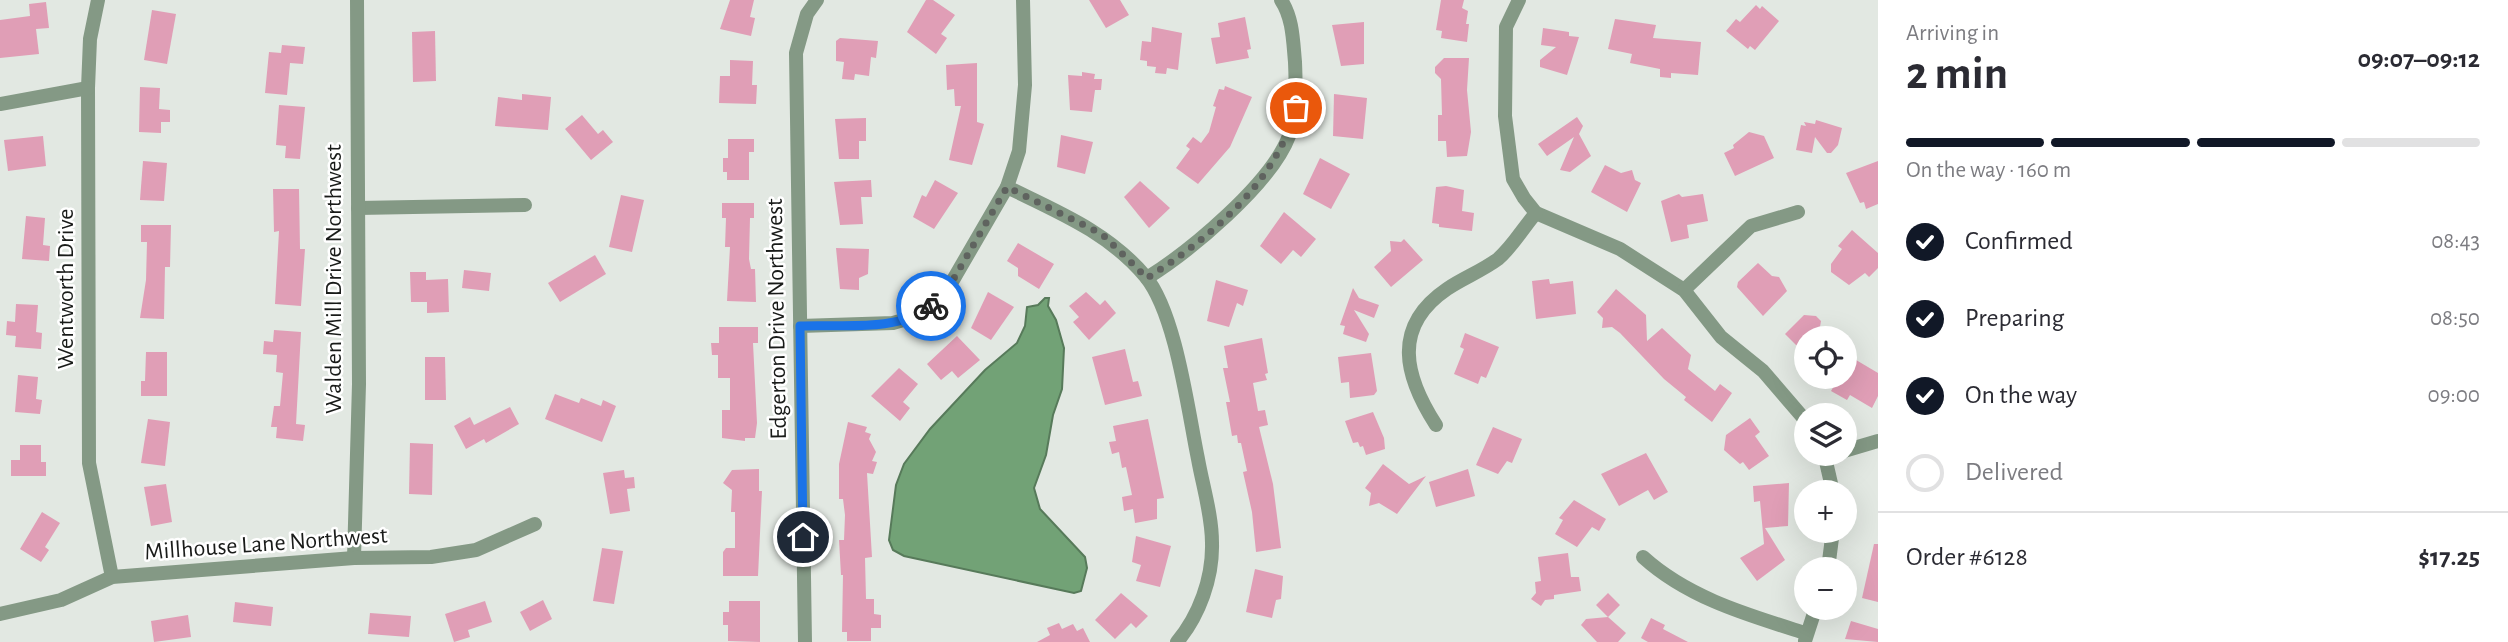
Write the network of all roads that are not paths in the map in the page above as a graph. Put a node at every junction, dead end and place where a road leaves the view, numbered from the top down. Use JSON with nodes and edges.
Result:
{"nodes":[{"id":1,"x":98,"y":0,"type":"edge"},
{"id":2,"x":357,"y":0,"type":"edge"},
{"id":3,"x":817,"y":0,"type":"edge"},
{"id":4,"x":1023,"y":0,"type":"edge"},
{"id":5,"x":1282,"y":0,"type":"edge"},
{"id":6,"x":1519,"y":0,"type":"edge"},
{"id":7,"x":88,"y":88,"type":"junction"},
{"id":8,"x":0,"y":104,"type":"edge"},
{"id":9,"x":1007,"y":187,"type":"junction"},
{"id":10,"x":526,"y":205,"type":"dead end"},
{"id":11,"x":358,"y":208,"type":"junction"},
{"id":12,"x":1798,"y":212,"type":"dead end"},
{"id":13,"x":1536,"y":213,"type":"junction"},
{"id":14,"x":1147,"y":278,"type":"junction"},
{"id":15,"x":1684,"y":290,"type":"junction"},
{"id":16,"x":800,"y":326,"type":"junction"},
{"id":17,"x":1794,"y":407,"type":"edge"},
{"id":18,"x":1436,"y":425,"type":"dead end"},
{"id":19,"x":1878,"y":441,"type":"edge"},
{"id":20,"x":1857,"y":447,"type":"edge"},
{"id":21,"x":535,"y":524,"type":"dead end"},
{"id":22,"x":1643,"y":557,"type":"dead end"},
{"id":23,"x":354,"y":558,"type":"junction"},
{"id":24,"x":112,"y":577,"type":"junction"},
{"id":25,"x":0,"y":614,"type":"edge"},
{"id":26,"x":1811,"y":620,"type":"edge"},
{"id":27,"x":1805,"y":637,"type":"edge"},
{"id":28,"x":805,"y":642,"type":"edge"},
{"id":29,"x":1177,"y":642,"type":"edge"}],
"edges":[{"from":1,"to":7,"type":"street","name":"Wentworth Drive"},
{"from":2,"to":11,"type":"street","name":"Walden Mill Drive Northwest"},
{"from":3,"to":16,"type":"street","name":"Edgerton Drive Northwest"},
{"from":4,"to":9,"type":"street"},
{"from":5,"to":14,"type":"street"},
{"from":6,"to":13,"type":"street"},
{"from":7,"to":8,"type":"street"},
{"from":7,"to":24,"type":"street","name":"Wentworth Drive"},
{"from":9,"to":14,"type":"street"},
{"from":9,"to":16,"type":"street"},
{"from":10,"to":11,"type":"street"},
{"from":11,"to":23,"type":"street","name":"Walden Mill Drive Northwest"},
{"from":12,"to":15,"type":"street"},
{"from":13,"to":15,"type":"street"},
{"from":13,"to":18,"type":"street"},
{"from":14,"to":29,"type":"street"},
{"from":15,"to":17,"type":"street"},
{"from":16,"to":28,"type":"street","name":"Edgerton Drive Northwest"},
{"from":19,"to":20,"type":"street"},
{"from":21,"to":23,"type":"street","name":"Millhouse Lane Northwest"},
{"from":22,"to":27,"type":"street"},
{"from":23,"to":24,"type":"street","name":"Millhouse Lane Northwest"},
{"from":24,"to":25,"type":"street","name":"Millhouse Lane Northwest"},
{"from":26,"to":27,"type":"street"}]}
